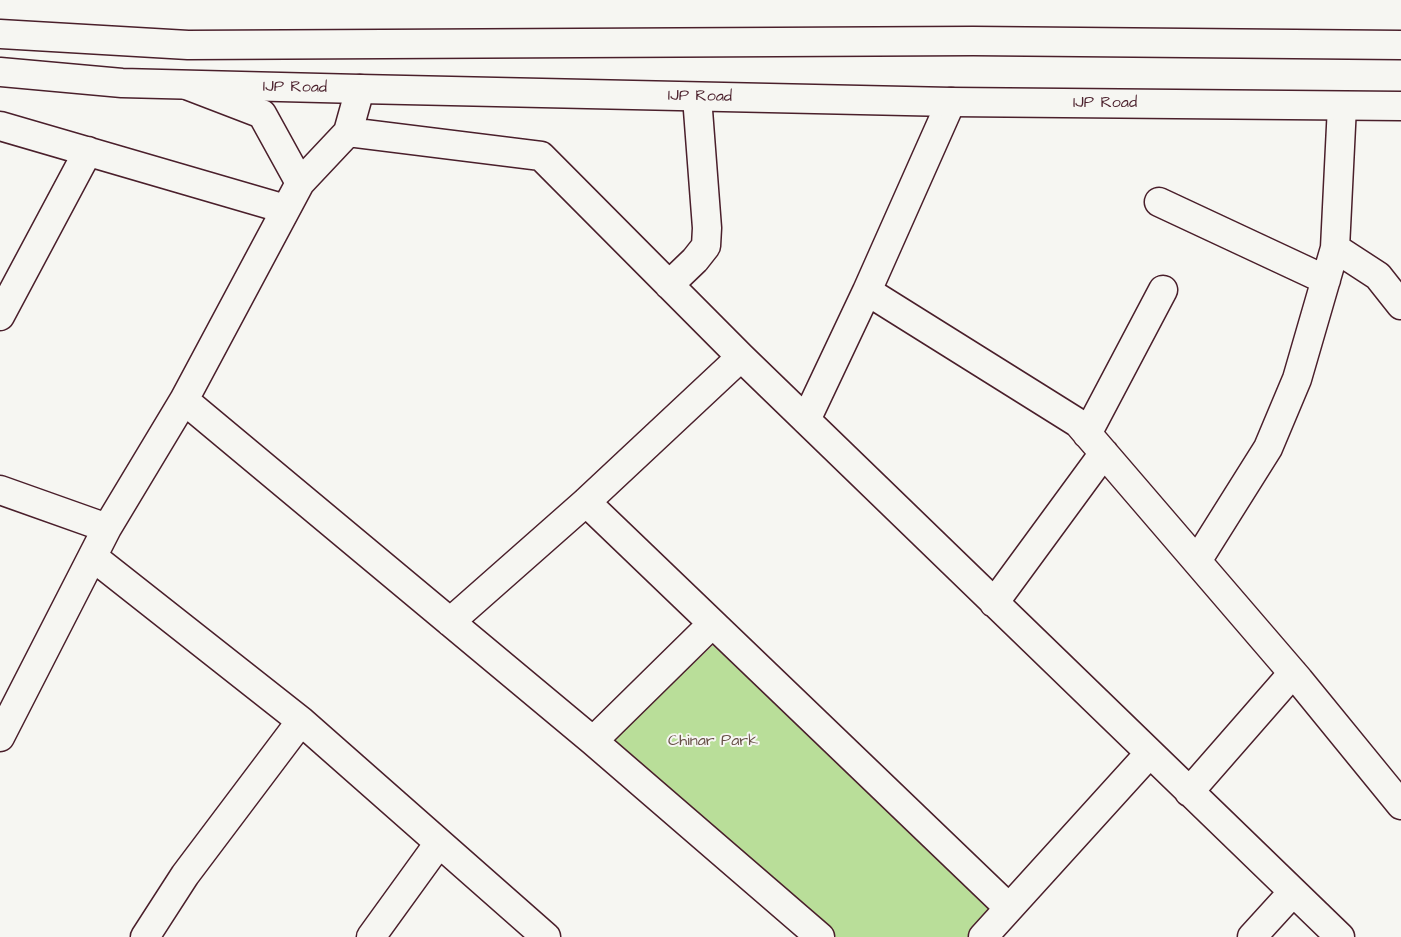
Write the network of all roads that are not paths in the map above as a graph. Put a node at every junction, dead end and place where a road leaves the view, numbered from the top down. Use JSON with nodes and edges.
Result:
{"nodes":[{"id":1,"x":0,"y":34,"type":"edge"},
{"id":2,"x":1401,"y":45,"type":"edge"},
{"id":3,"x":0,"y":72,"type":"edge"},
{"id":4,"x":188,"y":85,"type":"junction"},
{"id":5,"x":360,"y":89,"type":"junction"},
{"id":6,"x":697,"y":96,"type":"junction"},
{"id":7,"x":951,"y":102,"type":"junction"},
{"id":8,"x":1342,"y":106,"type":"junction"},
{"id":9,"x":1401,"y":106,"type":"edge"},
{"id":10,"x":0,"y":126,"type":"edge"},
{"id":11,"x":348,"y":132,"type":"junction"},
{"id":12,"x":88,"y":151,"type":"junction"},
{"id":13,"x":300,"y":182,"type":"junction"},
{"id":14,"x":1159,"y":202,"type":"dead end"},
{"id":15,"x":285,"y":209,"type":"junction"},
{"id":16,"x":1335,"y":248,"type":"junction"},
{"id":17,"x":1326,"y":280,"type":"junction"},
{"id":18,"x":669,"y":285,"type":"junction"},
{"id":19,"x":1163,"y":290,"type":"dead end"},
{"id":20,"x":867,"y":291,"type":"junction"},
{"id":21,"x":1401,"y":305,"type":"edge"},
{"id":22,"x":0,"y":316,"type":"edge"},
{"id":23,"x":741,"y":357,"type":"junction"},
{"id":24,"x":184,"y":400,"type":"junction"},
{"id":25,"x":806,"y":420,"type":"junction"},
{"id":26,"x":1096,"y":444,"type":"junction"},
{"id":27,"x":0,"y":490,"type":"edge"},
{"id":28,"x":586,"y":502,"type":"junction"},
{"id":29,"x":107,"y":528,"type":"junction"},
{"id":30,"x":93,"y":557,"type":"junction"},
{"id":31,"x":1197,"y":561,"type":"junction"},
{"id":32,"x":994,"y":603,"type":"junction"},
{"id":33,"x":450,"y":622,"type":"junction"},
{"id":34,"x":712,"y":624,"type":"junction"},
{"id":35,"x":1293,"y":673,"type":"junction"},
{"id":36,"x":301,"y":721,"type":"junction"},
{"id":37,"x":0,"y":737,"type":"edge"},
{"id":38,"x":594,"y":741,"type":"junction"},
{"id":39,"x":1148,"y":754,"type":"junction"},
{"id":40,"x":1189,"y":792,"type":"junction"},
{"id":41,"x":1401,"y":805,"type":"edge"},
{"id":42,"x":439,"y":843,"type":"junction"},
{"id":43,"x":1293,"y":892,"type":"junction"},
{"id":44,"x":1009,"y":908,"type":"junction"},
{"id":45,"x":145,"y":937,"type":"edge"},
{"id":46,"x":371,"y":937,"type":"edge"},
{"id":47,"x":546,"y":937,"type":"edge"},
{"id":48,"x":820,"y":937,"type":"edge"},
{"id":49,"x":983,"y":937,"type":"edge"},
{"id":50,"x":1252,"y":937,"type":"edge"},
{"id":51,"x":1340,"y":937,"type":"edge"}],
"edges":[{"from":1,"to":2,"type":"main road"},
{"from":3,"to":4,"type":"main road","name":"IJP Road"},
{"from":4,"to":5,"type":"main road","name":"IJP Road"},
{"from":4,"to":13,"type":"main road"},
{"from":5,"to":6,"type":"main road","name":"IJP Road"},
{"from":5,"to":11,"type":"main road"},
{"from":6,"to":7,"type":"main road","name":"IJP Road"},
{"from":6,"to":18,"type":"main road"},
{"from":7,"to":8,"type":"main road","name":"IJP Road"},
{"from":7,"to":20,"type":"main road"},
{"from":8,"to":9,"type":"main road","name":"IJP Road"},
{"from":8,"to":16,"type":"main road"},
{"from":10,"to":12,"type":"main road"},
{"from":11,"to":13,"type":"main road"},
{"from":11,"to":18,"type":"main road"},
{"from":12,"to":15,"type":"main road"},
{"from":12,"to":22,"type":"main road"},
{"from":13,"to":15,"type":"main road"},
{"from":14,"to":17,"type":"main road"},
{"from":15,"to":24,"type":"main road"},
{"from":16,"to":17,"type":"main road"},
{"from":16,"to":21,"type":"main road"},
{"from":17,"to":31,"type":"main road"},
{"from":18,"to":23,"type":"main road"},
{"from":19,"to":26,"type":"main road"},
{"from":20,"to":25,"type":"main road"},
{"from":20,"to":26,"type":"main road"},
{"from":23,"to":25,"type":"main road"},
{"from":23,"to":28,"type":"main road"},
{"from":24,"to":29,"type":"main road"},
{"from":24,"to":33,"type":"main road"},
{"from":25,"to":32,"type":"main road"},
{"from":26,"to":31,"type":"main road"},
{"from":26,"to":32,"type":"main road"},
{"from":27,"to":29,"type":"main road"},
{"from":28,"to":33,"type":"main road"},
{"from":28,"to":34,"type":"main road"},
{"from":29,"to":30,"type":"main road"},
{"from":30,"to":36,"type":"main road"},
{"from":30,"to":37,"type":"main road"},
{"from":31,"to":35,"type":"main road"},
{"from":32,"to":39,"type":"main road"},
{"from":33,"to":38,"type":"main road"},
{"from":34,"to":38,"type":"main road"},
{"from":34,"to":44,"type":"main road"},
{"from":35,"to":40,"type":"main road"},
{"from":35,"to":41,"type":"main road"},
{"from":36,"to":42,"type":"main road"},
{"from":36,"to":45,"type":"main road"},
{"from":38,"to":48,"type":"main road"},
{"from":39,"to":40,"type":"main road"},
{"from":39,"to":44,"type":"main road"},
{"from":40,"to":43,"type":"main road"},
{"from":42,"to":46,"type":"main road"},
{"from":42,"to":47,"type":"main road"},
{"from":43,"to":50,"type":"main road"},
{"from":43,"to":51,"type":"main road"},
{"from":44,"to":49,"type":"main road"}]}
